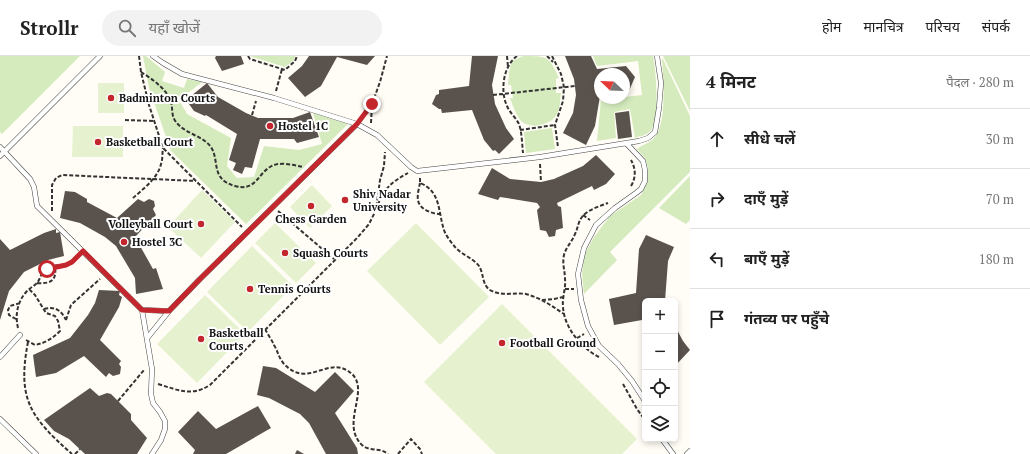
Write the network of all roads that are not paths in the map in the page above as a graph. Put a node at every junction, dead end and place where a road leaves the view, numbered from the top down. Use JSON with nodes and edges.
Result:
{"nodes":[{"id":1,"x":100,"y":56,"type":"edge"},
{"id":2,"x":153,"y":56,"type":"edge"},
{"id":3,"x":657,"y":56,"type":"edge"},
{"id":4,"x":357,"y":124,"type":"junction"},
{"id":5,"x":626,"y":144,"type":"junction"},
{"id":6,"x":0,"y":147,"type":"edge"},
{"id":7,"x":5,"y":151,"type":"junction"},
{"id":8,"x":0,"y":156,"type":"edge"},
{"id":9,"x":142,"y":310,"type":"junction"},
{"id":10,"x":169,"y":311,"type":"junction"},
{"id":11,"x":20,"y":335,"type":"road end"},
{"id":12,"x":148,"y":337,"type":"junction"},
{"id":13,"x":0,"y":357,"type":"edge"},
{"id":14,"x":642,"y":396,"type":"edge"},
{"id":15,"x":0,"y":419,"type":"edge"},
{"id":16,"x":664,"y":442,"type":"edge"},
{"id":17,"x":36,"y":454,"type":"edge"},
{"id":18,"x":152,"y":454,"type":"edge"},
{"id":19,"x":673,"y":454,"type":"edge"}],
"edges":[{"from":1,"to":7,"type":"lane"},
{"from":2,"to":4,"type":"lane"},
{"from":3,"to":5,"type":"lane"},
{"from":4,"to":5,"type":"lane"},
{"from":4,"to":10,"type":"lane"},
{"from":5,"to":14,"type":"lane"},
{"from":6,"to":7,"type":"lane"},
{"from":7,"to":8,"type":"lane"},
{"from":7,"to":9,"type":"lane"},
{"from":9,"to":10,"type":"lane"},
{"from":9,"to":12,"type":"lane"},
{"from":10,"to":12,"type":"lane"},
{"from":11,"to":13,"type":"lane"},
{"from":12,"to":18,"type":"lane"},
{"from":15,"to":17,"type":"lane"},
{"from":16,"to":19,"type":"lane"}]}
